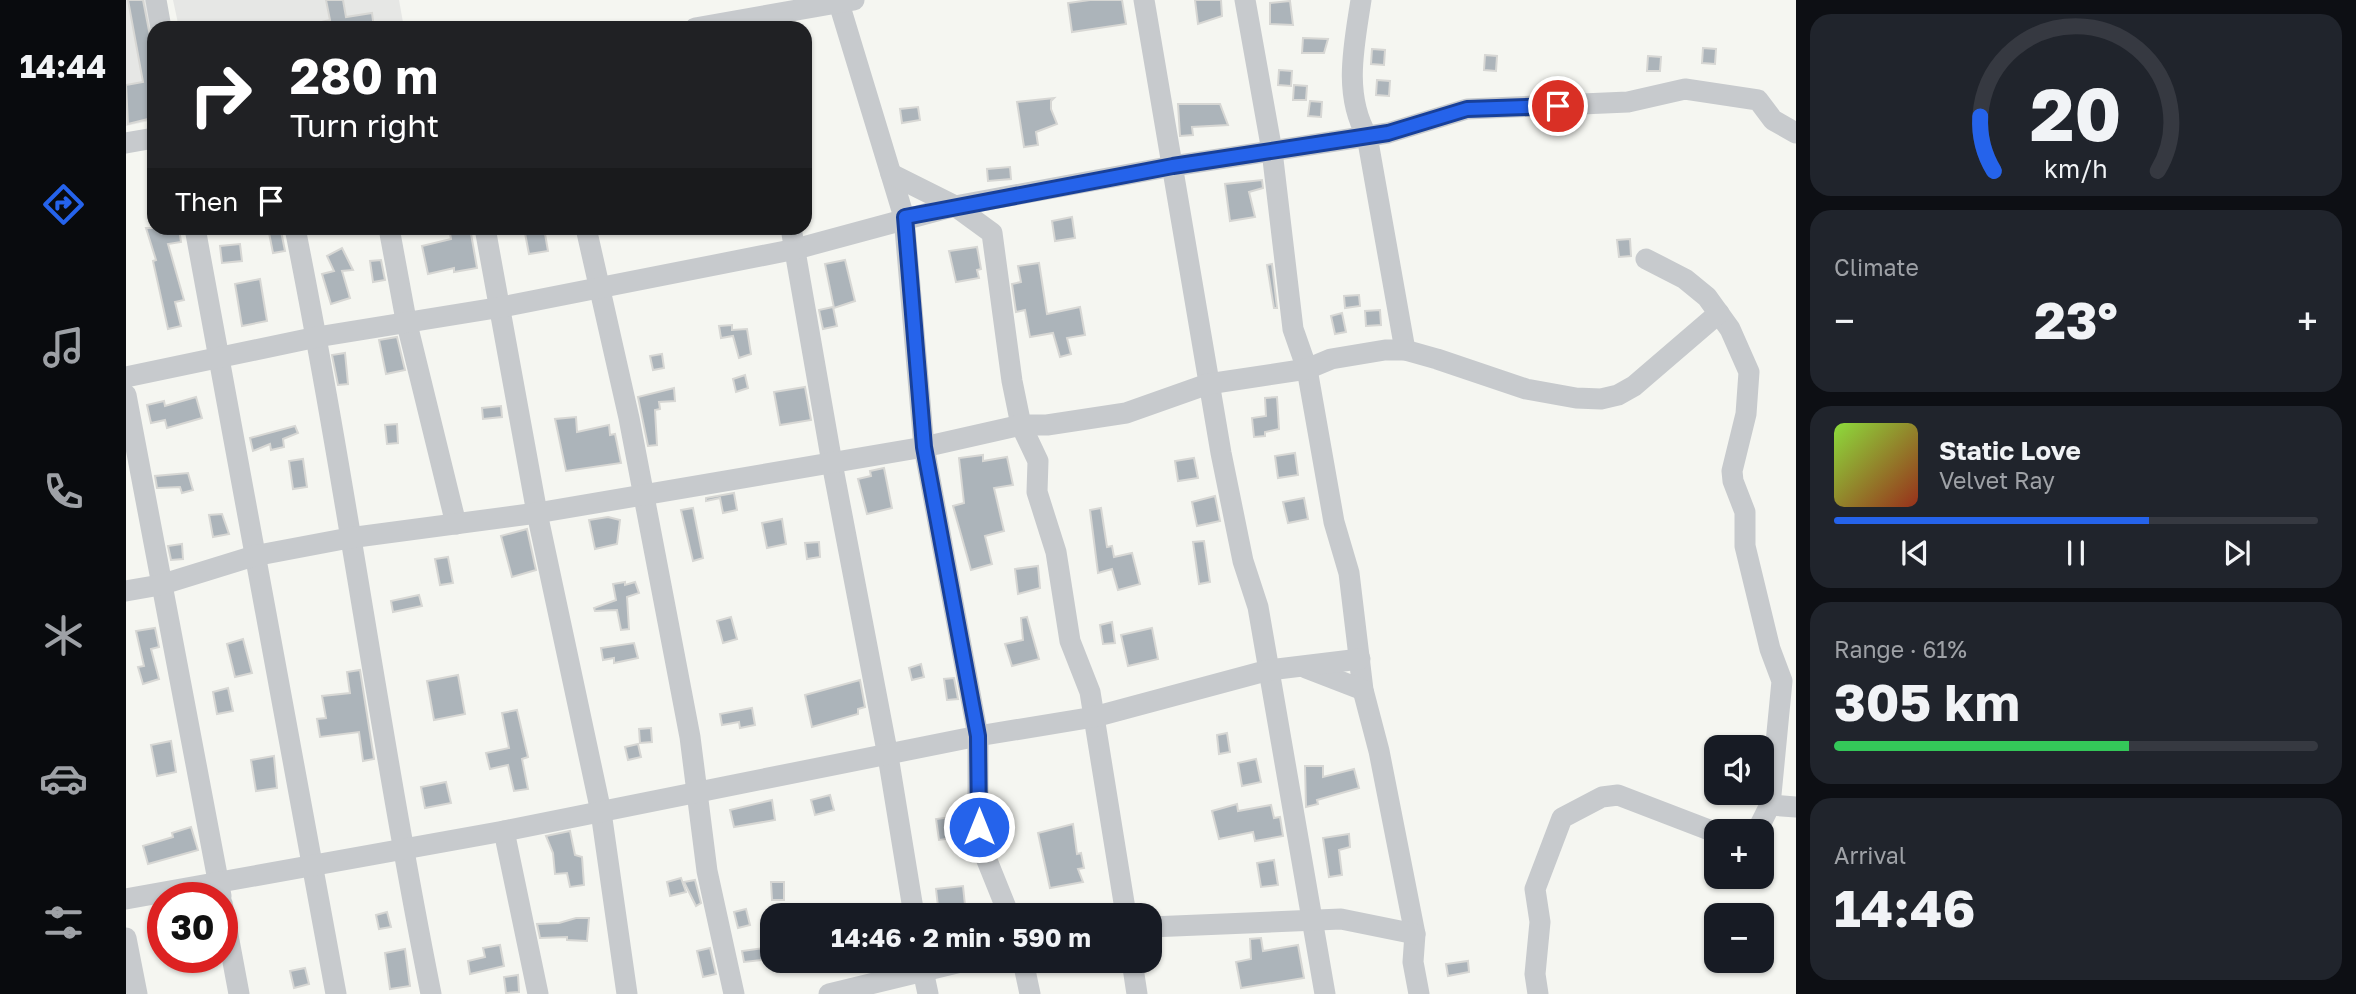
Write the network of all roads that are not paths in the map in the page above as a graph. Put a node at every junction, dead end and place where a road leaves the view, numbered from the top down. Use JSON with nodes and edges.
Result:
{"nodes":[{"id":1,"x":156,"y":0,"type":"edge"},
{"id":2,"x":1144,"y":0,"type":"edge"},
{"id":3,"x":1245,"y":0,"type":"edge"},
{"id":4,"x":1360,"y":0,"type":"edge"},
{"id":5,"x":844,"y":1,"type":"edge"},
{"id":6,"x":748,"y":15,"type":"edge"},
{"id":7,"x":160,"y":21,"type":"edge"},
{"id":8,"x":724,"y":21,"type":"edge"},
{"id":9,"x":1796,"y":133,"type":"edge"},
{"id":10,"x":1367,"y":136,"type":"junction"},
{"id":11,"x":147,"y":139,"type":"edge"},
{"id":12,"x":126,"y":143,"type":"edge"},
{"id":13,"x":1272,"y":151,"type":"junction"},
{"id":14,"x":1173,"y":166,"type":"junction"},
{"id":15,"x":891,"y":174,"type":"junction"},
{"id":16,"x":955,"y":206,"type":"junction"},
{"id":17,"x":905,"y":217,"type":"junction"},
{"id":18,"x":196,"y":235,"type":"edge"},
{"id":19,"x":296,"y":235,"type":"edge"},
{"id":20,"x":389,"y":235,"type":"edge"},
{"id":21,"x":487,"y":235,"type":"edge"},
{"id":22,"x":587,"y":235,"type":"edge"},
{"id":23,"x":793,"y":235,"type":"edge"},
{"id":24,"x":796,"y":248,"type":"junction"},
{"id":25,"x":1646,"y":260,"type":"dead end"},
{"id":26,"x":598,"y":288,"type":"junction"},
{"id":27,"x":502,"y":307,"type":"junction"},
{"id":28,"x":1719,"y":313,"type":"junction"},
{"id":29,"x":406,"y":320,"type":"junction"},
{"id":30,"x":317,"y":337,"type":"junction"},
{"id":31,"x":1405,"y":350,"type":"junction"},
{"id":32,"x":220,"y":358,"type":"junction"},
{"id":33,"x":1307,"y":369,"type":"junction"},
{"id":34,"x":126,"y":377,"type":"edge"},
{"id":35,"x":1208,"y":384,"type":"junction"},
{"id":36,"x":126,"y":395,"type":"edge"},
{"id":37,"x":1021,"y":425,"type":"junction"},
{"id":38,"x":924,"y":447,"type":"junction"},
{"id":39,"x":831,"y":463,"type":"junction"},
{"id":40,"x":642,"y":495,"type":"junction"},
{"id":41,"x":537,"y":513,"type":"junction"},
{"id":42,"x":456,"y":524,"type":"junction"},
{"id":43,"x":349,"y":538,"type":"junction"},
{"id":44,"x":254,"y":556,"type":"junction"},
{"id":45,"x":160,"y":585,"type":"junction"},
{"id":46,"x":126,"y":591,"type":"edge"},
{"id":47,"x":1360,"y":659,"type":"junction"},
{"id":48,"x":1305,"y":668,"type":"junction"},
{"id":49,"x":1269,"y":670,"type":"junction"},
{"id":50,"x":1363,"y":690,"type":"junction"},
{"id":51,"x":1094,"y":717,"type":"junction"},
{"id":52,"x":978,"y":736,"type":"junction"},
{"id":53,"x":888,"y":756,"type":"junction"},
{"id":54,"x":1774,"y":764,"type":"edge"},
{"id":55,"x":697,"y":793,"type":"junction"},
{"id":56,"x":1770,"y":805,"type":"joint"},
{"id":57,"x":1796,"y":807,"type":"edge"},
{"id":58,"x":601,"y":812,"type":"junction"},
{"id":59,"x":1763,"y":819,"type":"edge"},
{"id":60,"x":1704,"y":828,"type":"edge"},
{"id":61,"x":505,"y":831,"type":"junction"},
{"id":62,"x":402,"y":849,"type":"junction"},
{"id":63,"x":313,"y":866,"type":"junction"},
{"id":64,"x":218,"y":882,"type":"edge"},
{"id":65,"x":238,"y":890,"type":"edge"},
{"id":66,"x":147,"y":898,"type":"edge"},
{"id":67,"x":126,"y":899,"type":"edge"},
{"id":68,"x":912,"y":903,"type":"edge"},
{"id":69,"x":1004,"y":903,"type":"edge"},
{"id":70,"x":1124,"y":903,"type":"edge"},
{"id":71,"x":1312,"y":921,"type":"junction"},
{"id":72,"x":1162,"y":927,"type":"edge"},
{"id":73,"x":1415,"y":934,"type":"junction"},
{"id":74,"x":126,"y":938,"type":"edge"},
{"id":75,"x":235,"y":973,"type":"edge"},
{"id":76,"x":899,"y":973,"type":"edge"},
{"id":77,"x":924,"y":973,"type":"edge"},
{"id":78,"x":1026,"y":973,"type":"edge"},
{"id":79,"x":1134,"y":973,"type":"edge"},
{"id":80,"x":137,"y":994,"type":"edge"},
{"id":81,"x":239,"y":994,"type":"edge"},
{"id":82,"x":336,"y":994,"type":"edge"},
{"id":83,"x":431,"y":994,"type":"edge"},
{"id":84,"x":538,"y":994,"type":"edge"},
{"id":85,"x":627,"y":994,"type":"edge"},
{"id":86,"x":734,"y":994,"type":"edge"},
{"id":87,"x":829,"y":994,"type":"edge"},
{"id":88,"x":928,"y":994,"type":"edge"},
{"id":89,"x":1030,"y":994,"type":"edge"},
{"id":90,"x":1137,"y":994,"type":"edge"},
{"id":91,"x":1325,"y":994,"type":"edge"},
{"id":92,"x":1419,"y":994,"type":"edge"},
{"id":93,"x":1538,"y":994,"type":"edge"}],
"edges":[{"from":1,"to":7,"type":"street"},
{"from":2,"to":14,"type":"street"},
{"from":3,"to":13,"type":"street"},
{"from":4,"to":10,"type":"street"},
{"from":5,"to":6,"type":"street"},
{"from":5,"to":15,"type":"street"},
{"from":6,"to":8,"type":"street"},
{"from":9,"to":10,"type":"street"},
{"from":10,"to":13,"type":"street"},
{"from":10,"to":31,"type":"street"},
{"from":11,"to":12,"type":"street"},
{"from":13,"to":14,"type":"street"},
{"from":13,"to":33,"type":"street"},
{"from":14,"to":16,"type":"street"},
{"from":14,"to":35,"type":"street"},
{"from":15,"to":16,"type":"street"},
{"from":15,"to":17,"type":"street"},
{"from":16,"to":17,"type":"street"},
{"from":16,"to":37,"type":"street"},
{"from":17,"to":24,"type":"street"},
{"from":17,"to":38,"type":"street"},
{"from":18,"to":32,"type":"street"},
{"from":19,"to":30,"type":"street"},
{"from":20,"to":29,"type":"street"},
{"from":21,"to":27,"type":"street"},
{"from":22,"to":26,"type":"street"},
{"from":23,"to":24,"type":"street"},
{"from":24,"to":26,"type":"street"},
{"from":24,"to":39,"type":"street"},
{"from":25,"to":28,"type":"street"},
{"from":26,"to":27,"type":"street"},
{"from":26,"to":40,"type":"street"},
{"from":27,"to":29,"type":"street"},
{"from":27,"to":41,"type":"street"},
{"from":28,"to":31,"type":"street"},
{"from":28,"to":54,"type":"street"},
{"from":29,"to":30,"type":"street"},
{"from":29,"to":42,"type":"street"},
{"from":30,"to":32,"type":"street"},
{"from":30,"to":43,"type":"street"},
{"from":31,"to":33,"type":"street"},
{"from":32,"to":34,"type":"street"},
{"from":32,"to":44,"type":"street"},
{"from":33,"to":35,"type":"street"},
{"from":33,"to":47,"type":"street"},
{"from":35,"to":37,"type":"street"},
{"from":35,"to":49,"type":"street"},
{"from":36,"to":45,"type":"street"},
{"from":37,"to":38,"type":"street"},
{"from":37,"to":51,"type":"street"},
{"from":38,"to":39,"type":"street"},
{"from":38,"to":52,"type":"street"},
{"from":39,"to":40,"type":"street"},
{"from":39,"to":53,"type":"street"},
{"from":40,"to":41,"type":"street"},
{"from":40,"to":55,"type":"street"},
{"from":41,"to":42,"type":"street"},
{"from":41,"to":58,"type":"street"},
{"from":42,"to":43,"type":"street"},
{"from":43,"to":44,"type":"street"},
{"from":43,"to":62,"type":"street"},
{"from":44,"to":45,"type":"street"},
{"from":44,"to":63,"type":"street"},
{"from":45,"to":46,"type":"street"},
{"from":45,"to":64,"type":"street"},
{"from":47,"to":48,"type":"street"},
{"from":47,"to":50,"type":"street"},
{"from":48,"to":49,"type":"street"},
{"from":48,"to":50,"type":"street"},
{"from":49,"to":51,"type":"street"},
{"from":49,"to":71,"type":"street"},
{"from":50,"to":73,"type":"street"},
{"from":51,"to":52,"type":"street"},
{"from":51,"to":70,"type":"street"},
{"from":52,"to":53,"type":"street"},
{"from":52,"to":69,"type":"street"},
{"from":53,"to":55,"type":"street"},
{"from":53,"to":68,"type":"street"},
{"from":55,"to":58,"type":"street"},
{"from":55,"to":86,"type":"street"},
{"from":56,"to":57,"type":"street"},
{"from":56,"to":59,"type":"street"},
{"from":58,"to":61,"type":"street"},
{"from":58,"to":85,"type":"street"},
{"from":60,"to":93,"type":"street"},
{"from":61,"to":62,"type":"street"},
{"from":61,"to":84,"type":"street"},
{"from":62,"to":63,"type":"street"},
{"from":62,"to":83,"type":"street"},
{"from":63,"to":65,"type":"street"},
{"from":63,"to":82,"type":"street"},
{"from":66,"to":67,"type":"street"},
{"from":71,"to":72,"type":"street"},
{"from":71,"to":73,"type":"street"},
{"from":71,"to":91,"type":"street"},
{"from":73,"to":92,"type":"street"},
{"from":74,"to":80,"type":"street"},
{"from":75,"to":81,"type":"street"},
{"from":76,"to":87,"type":"street"},
{"from":77,"to":88,"type":"street"},
{"from":78,"to":89,"type":"street"},
{"from":79,"to":90,"type":"street"}]}
